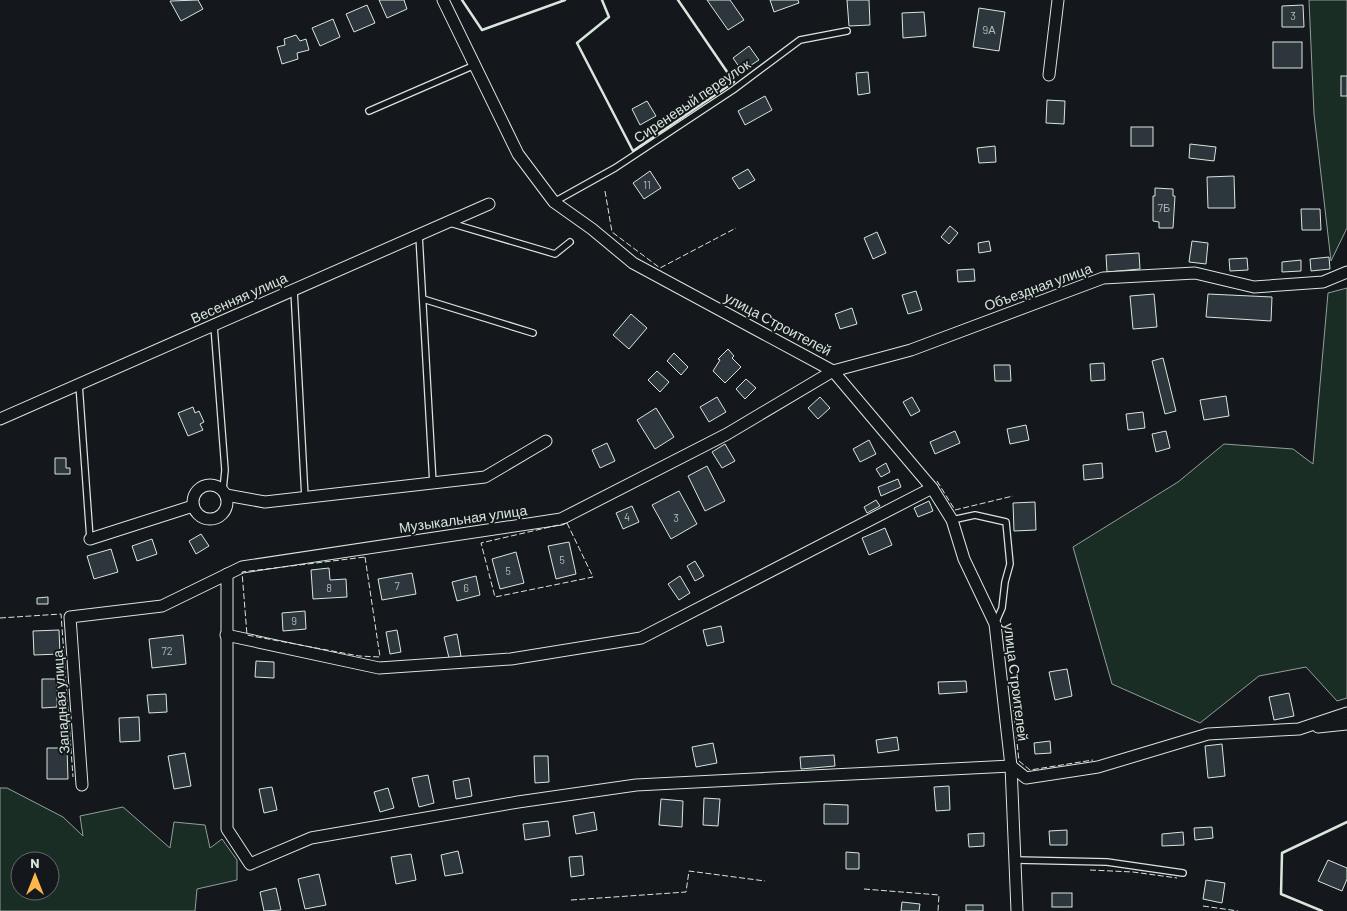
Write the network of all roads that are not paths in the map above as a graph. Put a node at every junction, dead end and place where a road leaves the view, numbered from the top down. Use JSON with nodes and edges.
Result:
{"nodes":[{"id":1,"x":443,"y":0,"type":"edge"},
{"id":2,"x":1058,"y":0,"type":"edge"},
{"id":3,"x":847,"y":31,"type":"dead end"},
{"id":4,"x":476,"y":65,"type":"junction"},
{"id":5,"x":1049,"y":76,"type":"dead end"},
{"id":6,"x":369,"y":111,"type":"dead end"},
{"id":7,"x":554,"y":202,"type":"junction"},
{"id":8,"x":489,"y":204,"type":"dead end"},
{"id":9,"x":448,"y":222,"type":"junction"},
{"id":10,"x":419,"y":235,"type":"junction"},
{"id":11,"x":570,"y":242,"type":"dead end"},
{"id":12,"x":1347,"y":272,"type":"edge"},
{"id":13,"x":294,"y":290,"type":"junction"},
{"id":14,"x":423,"y":300,"type":"junction"},
{"id":15,"x":214,"y":326,"type":"junction"},
{"id":16,"x":532,"y":333,"type":"dead end"},
{"id":17,"x":833,"y":371,"type":"junction"},
{"id":18,"x":79,"y":384,"type":"junction"},
{"id":19,"x":0,"y":419,"type":"edge"},
{"id":20,"x":546,"y":441,"type":"dead end"},
{"id":21,"x":433,"y":484,"type":"junction"},
{"id":22,"x":932,"y":488,"type":"junction"},
{"id":23,"x":224,"y":493,"type":"junction"},
{"id":24,"x":305,"y":498,"type":"junction"},
{"id":25,"x":192,"y":506,"type":"junction"},
{"id":26,"x":952,"y":520,"type":"junction"},
{"id":27,"x":90,"y":539,"type":"joint"},
{"id":28,"x":227,"y":574,"type":"junction"},
{"id":29,"x":70,"y":617,"type":"joint"},
{"id":30,"x":995,"y":624,"type":"junction"},
{"id":31,"x":226,"y":634,"type":"junction"},
{"id":32,"x":1347,"y":713,"type":"edge"},
{"id":33,"x":1347,"y":724,"type":"edge"},
{"id":34,"x":1299,"y":729,"type":"junction"},
{"id":35,"x":1011,"y":766,"type":"junction"},
{"id":36,"x":82,"y":785,"type":"dead end"},
{"id":37,"x":1016,"y":860,"type":"junction"},
{"id":38,"x":1183,"y":873,"type":"dead end"},
{"id":39,"x":1016,"y":911,"type":"edge"}],
"edges":[{"from":1,"to":4,"type":"street","name":"улица Строителей"},
{"from":2,"to":5,"type":"street"},
{"from":3,"to":7,"type":"lane","name":"Сиреневый переулок"},
{"from":4,"to":6,"type":"lane"},
{"from":4,"to":7,"type":"street","name":"улица Строителей"},
{"from":7,"to":17,"type":"street","name":"улица Строителей"},
{"from":8,"to":9,"type":"street","name":"Весенняя улица"},
{"from":9,"to":10,"type":"street","name":"Весенняя улица"},
{"from":9,"to":11,"type":"lane"},
{"from":10,"to":13,"type":"street","name":"Весенняя улица"},
{"from":10,"to":14,"type":"lane"},
{"from":12,"to":17,"type":"street","name":"Объездная улица"},
{"from":13,"to":15,"type":"street","name":"Весенняя улица"},
{"from":13,"to":24,"type":"lane"},
{"from":14,"to":16,"type":"lane"},
{"from":14,"to":21,"type":"lane"},
{"from":15,"to":18,"type":"street","name":"Весенняя улица"},
{"from":15,"to":23,"type":"lane"},
{"from":17,"to":22,"type":"street","name":"улица Строителей"},
{"from":17,"to":28,"type":"street","name":"Музыкальная улица"},
{"from":18,"to":19,"type":"street","name":"Весенняя улица"},
{"from":18,"to":27,"type":"lane"},
{"from":20,"to":21,"type":"street"},
{"from":21,"to":24,"type":"street"},
{"from":22,"to":26,"type":"street","name":"улица Строителей"},
{"from":22,"to":31,"type":"street"},
{"from":23,"to":24,"type":"street"},
{"from":23,"to":25,"type":"street"},
{"from":23,"to":25,"type":"street"},
{"from":25,"to":27,"type":"street"},
{"from":26,"to":30,"type":"street","name":"улица Строителей"},
{"from":26,"to":30,"type":"lane"},
{"from":28,"to":29,"type":"street","name":"Музыкальная улица"},
{"from":28,"to":31,"type":"street"},
{"from":29,"to":36,"type":"street","name":"Западная улица"},
{"from":30,"to":35,"type":"street","name":"улица Строителей"},
{"from":31,"to":35,"type":"street"},
{"from":32,"to":34,"type":"street"},
{"from":33,"to":34,"type":"street"},
{"from":34,"to":35,"type":"street"},
{"from":35,"to":37,"type":"street","name":"улица Строителей"},
{"from":37,"to":38,"type":"lane"},
{"from":37,"to":39,"type":"street","name":"улица Строителей"}]}
